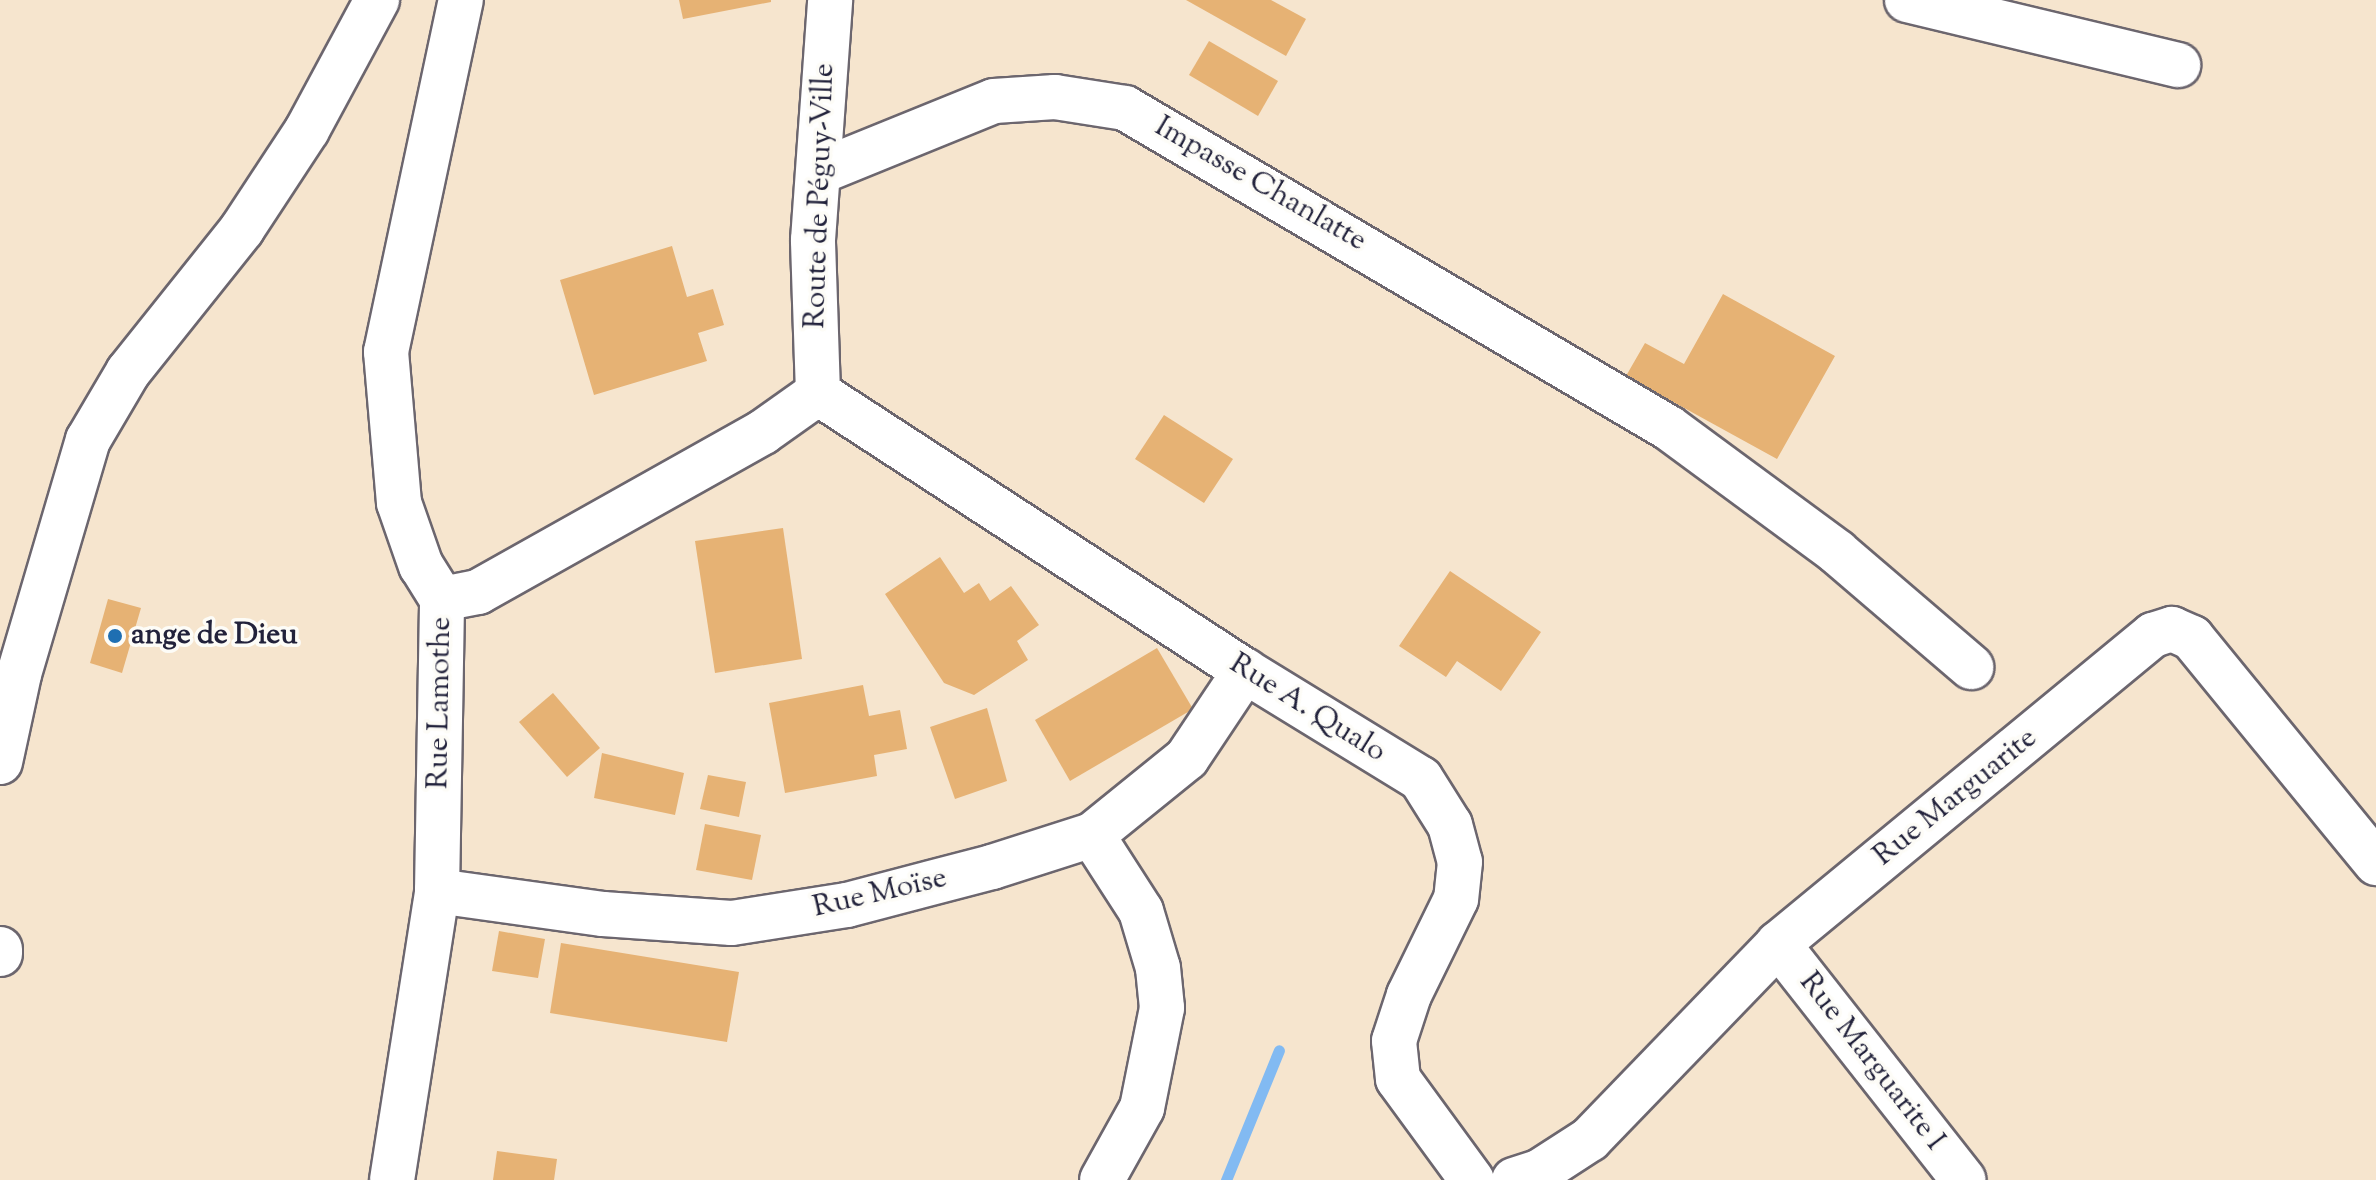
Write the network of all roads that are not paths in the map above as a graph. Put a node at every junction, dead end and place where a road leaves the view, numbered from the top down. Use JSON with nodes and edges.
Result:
{"nodes":[{"id":1,"x":377,"y":0,"type":"edge"},
{"id":2,"x":461,"y":0,"type":"edge"},
{"id":3,"x":830,"y":0,"type":"edge"},
{"id":4,"x":1926,"y":1,"type":"edge"},
{"id":5,"x":2178,"y":65,"type":"dead end"},
{"id":6,"x":819,"y":172,"type":"junction"},
{"id":7,"x":818,"y":393,"type":"junction"},
{"id":8,"x":442,"y":599,"type":"junction"},
{"id":9,"x":1971,"y":667,"type":"dead end"},
{"id":10,"x":1245,"y":671,"type":"junction"},
{"id":11,"x":0,"y":762,"type":"edge"},
{"id":12,"x":1092,"y":835,"type":"junction"},
{"id":13,"x":2376,"y":863,"type":"edge"},
{"id":14,"x":437,"y":891,"type":"junction"},
{"id":15,"x":1778,"y":944,"type":"junction"},
{"id":16,"x":392,"y":1180,"type":"edge"},
{"id":17,"x":1102,"y":1180,"type":"edge"},
{"id":18,"x":1472,"y":1180,"type":"edge"},
{"id":19,"x":1514,"y":1180,"type":"edge"},
{"id":20,"x":1964,"y":1180,"type":"edge"}],
"edges":[{"from":1,"to":11,"type":"street"},
{"from":2,"to":8,"type":"street","name":"Rue Lamothe"},
{"from":3,"to":6,"type":"street","name":"Route de Péguy-Ville"},
{"from":4,"to":5,"type":"street"},
{"from":6,"to":7,"type":"street","name":"Route de Péguy-Ville"},
{"from":6,"to":9,"type":"street","name":"Impasse Chanlatte"},
{"from":7,"to":8,"type":"street"},
{"from":7,"to":10,"type":"street","name":"Rue A. Qualo"},
{"from":8,"to":14,"type":"street","name":"Rue Lamothe"},
{"from":10,"to":12,"type":"street","name":"Rue Moïse"},
{"from":10,"to":18,"type":"street","name":"Rue A. Qualo"},
{"from":12,"to":14,"type":"street","name":"Rue Moïse"},
{"from":12,"to":17,"type":"street"},
{"from":13,"to":15,"type":"street","name":"Rue Marguarite"},
{"from":14,"to":16,"type":"street","name":"Rue Lamothe"},
{"from":15,"to":19,"type":"street","name":"Rue Marguarite"},
{"from":15,"to":20,"type":"street","name":"Rue Marguarite I"}]}
